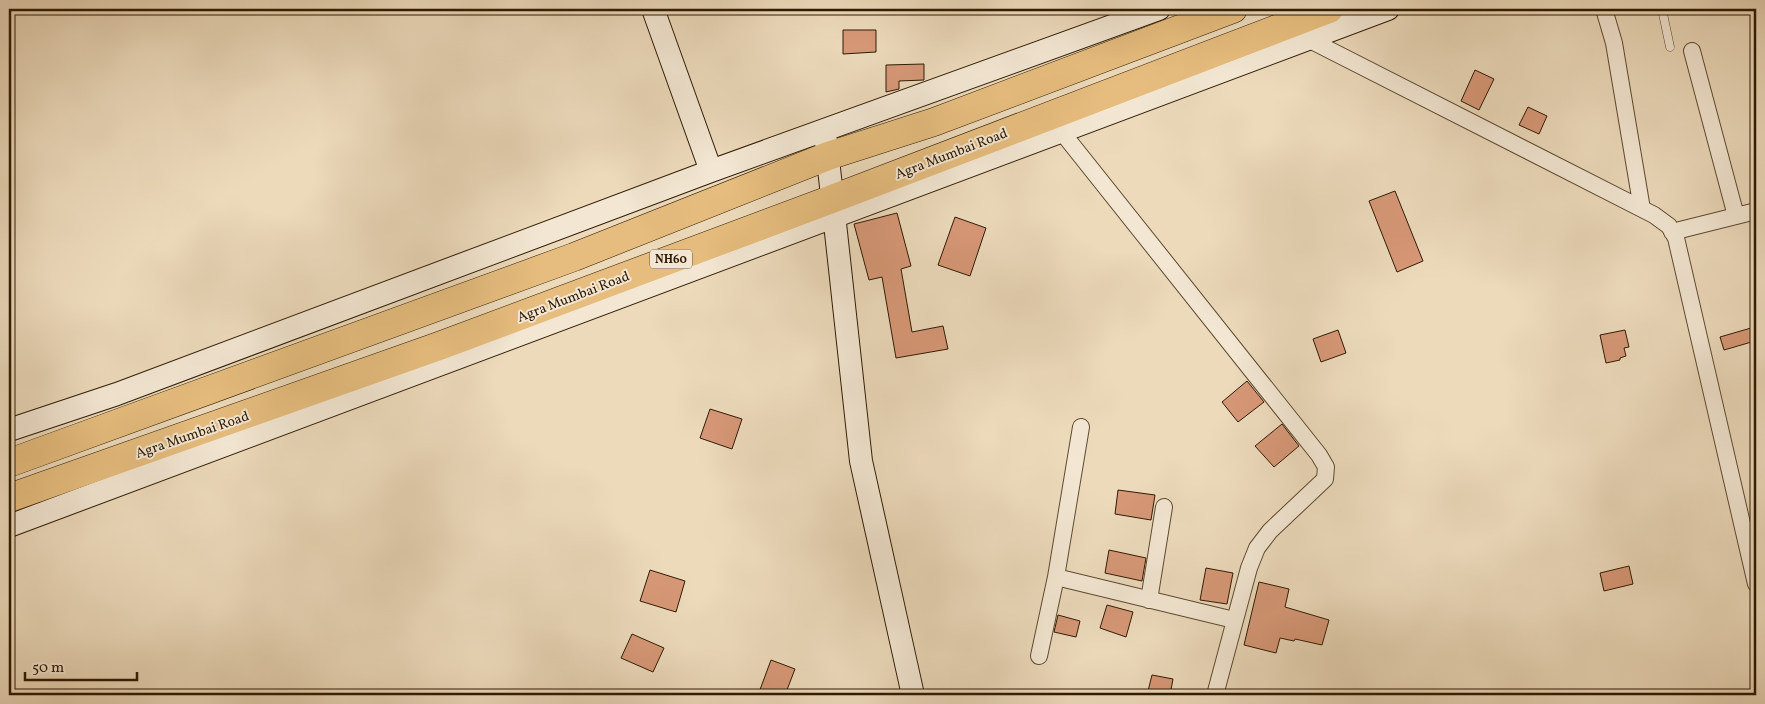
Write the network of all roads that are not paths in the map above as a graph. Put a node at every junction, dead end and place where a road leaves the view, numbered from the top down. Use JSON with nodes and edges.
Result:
{"nodes":[{"id":1,"x":653,"y":9,"type":"edge"},
{"id":2,"x":1159,"y":9,"type":"edge"},
{"id":3,"x":1233,"y":9,"type":"edge"},
{"id":4,"x":1329,"y":9,"type":"edge"},
{"id":5,"x":1388,"y":9,"type":"edge"},
{"id":6,"x":1604,"y":9,"type":"edge"},
{"id":7,"x":1662,"y":9,"type":"edge"},
{"id":8,"x":1306,"y":38,"type":"junction"},
{"id":9,"x":1670,"y":47,"type":"dead end"},
{"id":10,"x":1692,"y":51,"type":"dead end"},
{"id":11,"x":1061,"y":132,"type":"junction"},
{"id":12,"x":819,"y":146,"type":"junction"},
{"id":13,"x":712,"y":171,"type":"junction"},
{"id":14,"x":1642,"y":209,"type":"junction"},
{"id":15,"x":827,"y":211,"type":"junction"},
{"id":16,"x":1756,"y":211,"type":"edge"},
{"id":17,"x":1736,"y":216,"type":"junction"},
{"id":18,"x":1672,"y":232,"type":"junction"},
{"id":19,"x":1081,"y":427,"type":"dead end"},
{"id":20,"x":9,"y":430,"type":"edge"},
{"id":21,"x":9,"y":463,"type":"edge"},
{"id":22,"x":9,"y":498,"type":"edge"},
{"id":23,"x":1164,"y":507,"type":"dead end"},
{"id":24,"x":9,"y":526,"type":"edge"},
{"id":25,"x":1751,"y":540,"type":"edge"},
{"id":26,"x":1056,"y":577,"type":"junction"},
{"id":27,"x":1756,"y":584,"type":"edge"},
{"id":28,"x":1149,"y":600,"type":"junction"},
{"id":29,"x":1234,"y":620,"type":"junction"},
{"id":30,"x":1039,"y":656,"type":"dead end"},
{"id":31,"x":898,"y":695,"type":"edge"},
{"id":32,"x":912,"y":695,"type":"edge"},
{"id":33,"x":1215,"y":695,"type":"edge"}],
"edges":[{"from":1,"to":13,"type":"street"},
{"from":2,"to":12,"type":"street"},
{"from":3,"to":12,"type":"highway"},
{"from":4,"to":15,"type":"highway","name":"Agra Mumbai Road","number":"NH60"},
{"from":5,"to":8,"type":"street"},
{"from":6,"to":14,"type":"street"},
{"from":7,"to":9,"type":"lane"},
{"from":8,"to":11,"type":"street"},
{"from":8,"to":14,"type":"street"},
{"from":10,"to":17,"type":"street"},
{"from":11,"to":15,"type":"street"},
{"from":11,"to":29,"type":"street"},
{"from":12,"to":13,"type":"street"},
{"from":12,"to":15,"type":"street"},
{"from":12,"to":21,"type":"highway"},
{"from":13,"to":20,"type":"street"},
{"from":14,"to":18,"type":"street"},
{"from":15,"to":22,"type":"highway","name":"Agra Mumbai Road","number":"NH60"},
{"from":15,"to":24,"type":"street"},
{"from":15,"to":31,"type":"street"},
{"from":15,"to":32,"type":"street"},
{"from":16,"to":17,"type":"street"},
{"from":17,"to":18,"type":"street"},
{"from":18,"to":25,"type":"street"},
{"from":19,"to":26,"type":"street"},
{"from":23,"to":28,"type":"street"},
{"from":25,"to":27,"type":"street"},
{"from":26,"to":28,"type":"street"},
{"from":26,"to":30,"type":"street"},
{"from":28,"to":29,"type":"street"},
{"from":29,"to":33,"type":"street"}]}
